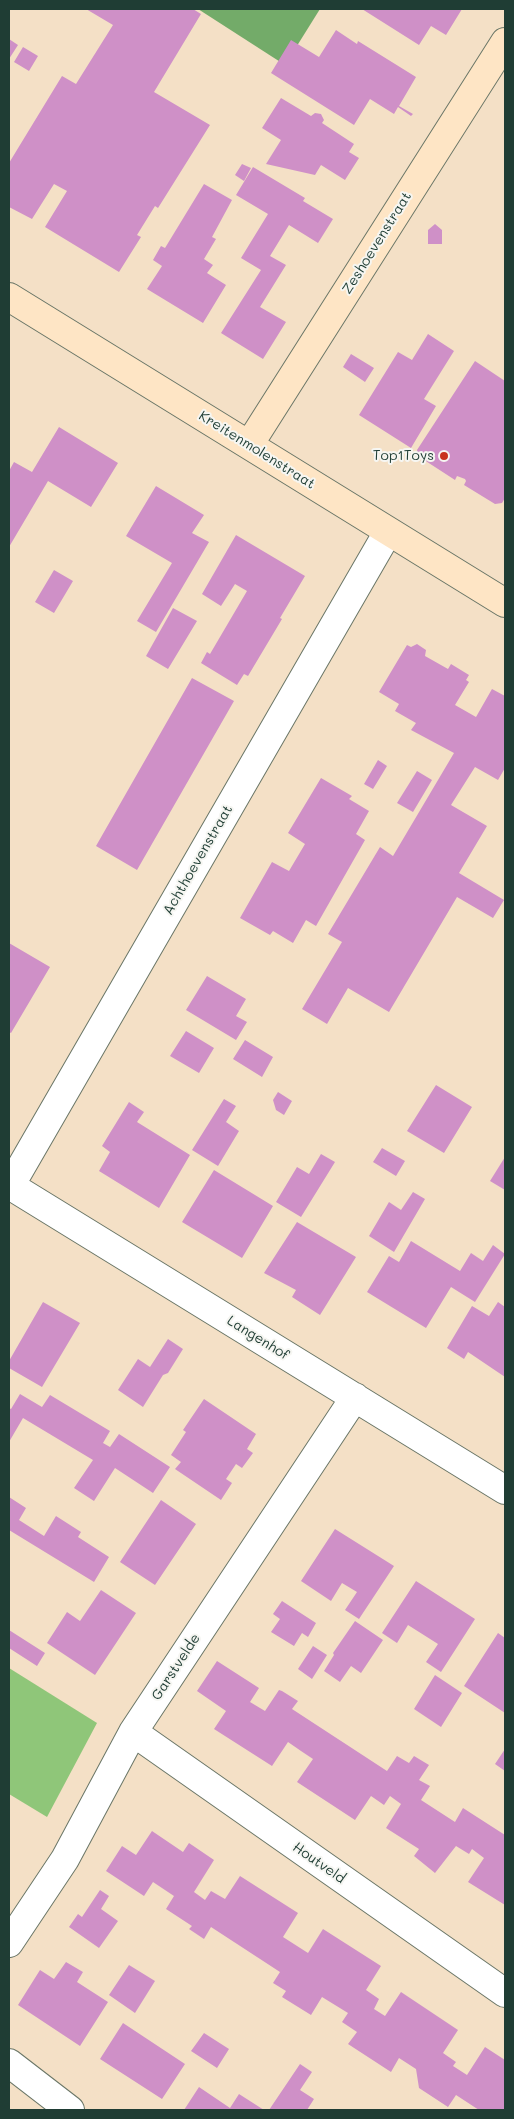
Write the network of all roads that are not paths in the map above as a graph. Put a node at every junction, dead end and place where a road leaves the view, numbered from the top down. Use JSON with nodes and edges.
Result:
{"nodes":[{"id":1,"x":505,"y":42,"type":"edge"},
{"id":2,"x":9,"y":297,"type":"edge"},
{"id":3,"x":249,"y":445,"type":"junction"},
{"id":4,"x":388,"y":532,"type":"junction"},
{"id":5,"x":505,"y":603,"type":"edge"},
{"id":6,"x":10,"y":1187,"type":"edge"},
{"id":7,"x":355,"y":1397,"type":"junction"},
{"id":8,"x":505,"y":1490,"type":"edge"},
{"id":9,"x":133,"y":1732,"type":"junction"},
{"id":10,"x":9,"y":1943,"type":"edge"},
{"id":11,"x":505,"y":1993,"type":"edge"},
{"id":12,"x":9,"y":2063,"type":"edge"},
{"id":13,"x":70,"y":2110,"type":"edge"}],
"edges":[{"from":1,"to":3,"type":"street","name":"Zeshoevenstraat"},
{"from":2,"to":3,"type":"street","name":"Kreitenmolenstraat"},
{"from":3,"to":4,"type":"street","name":"Kreitenmolenstraat"},
{"from":4,"to":5,"type":"street","name":"Kreitenmolenstraat"},
{"from":4,"to":6,"type":"street","name":"Achthoevenstraat"},
{"from":6,"to":7,"type":"street","name":"Langenhof"},
{"from":7,"to":8,"type":"street","name":"Langenhof"},
{"from":7,"to":9,"type":"street","name":"Garstvelde"},
{"from":9,"to":10,"type":"street","name":"Garstvelde"},
{"from":9,"to":11,"type":"street","name":"Houtveld"},
{"from":12,"to":13,"type":"street"}]}
